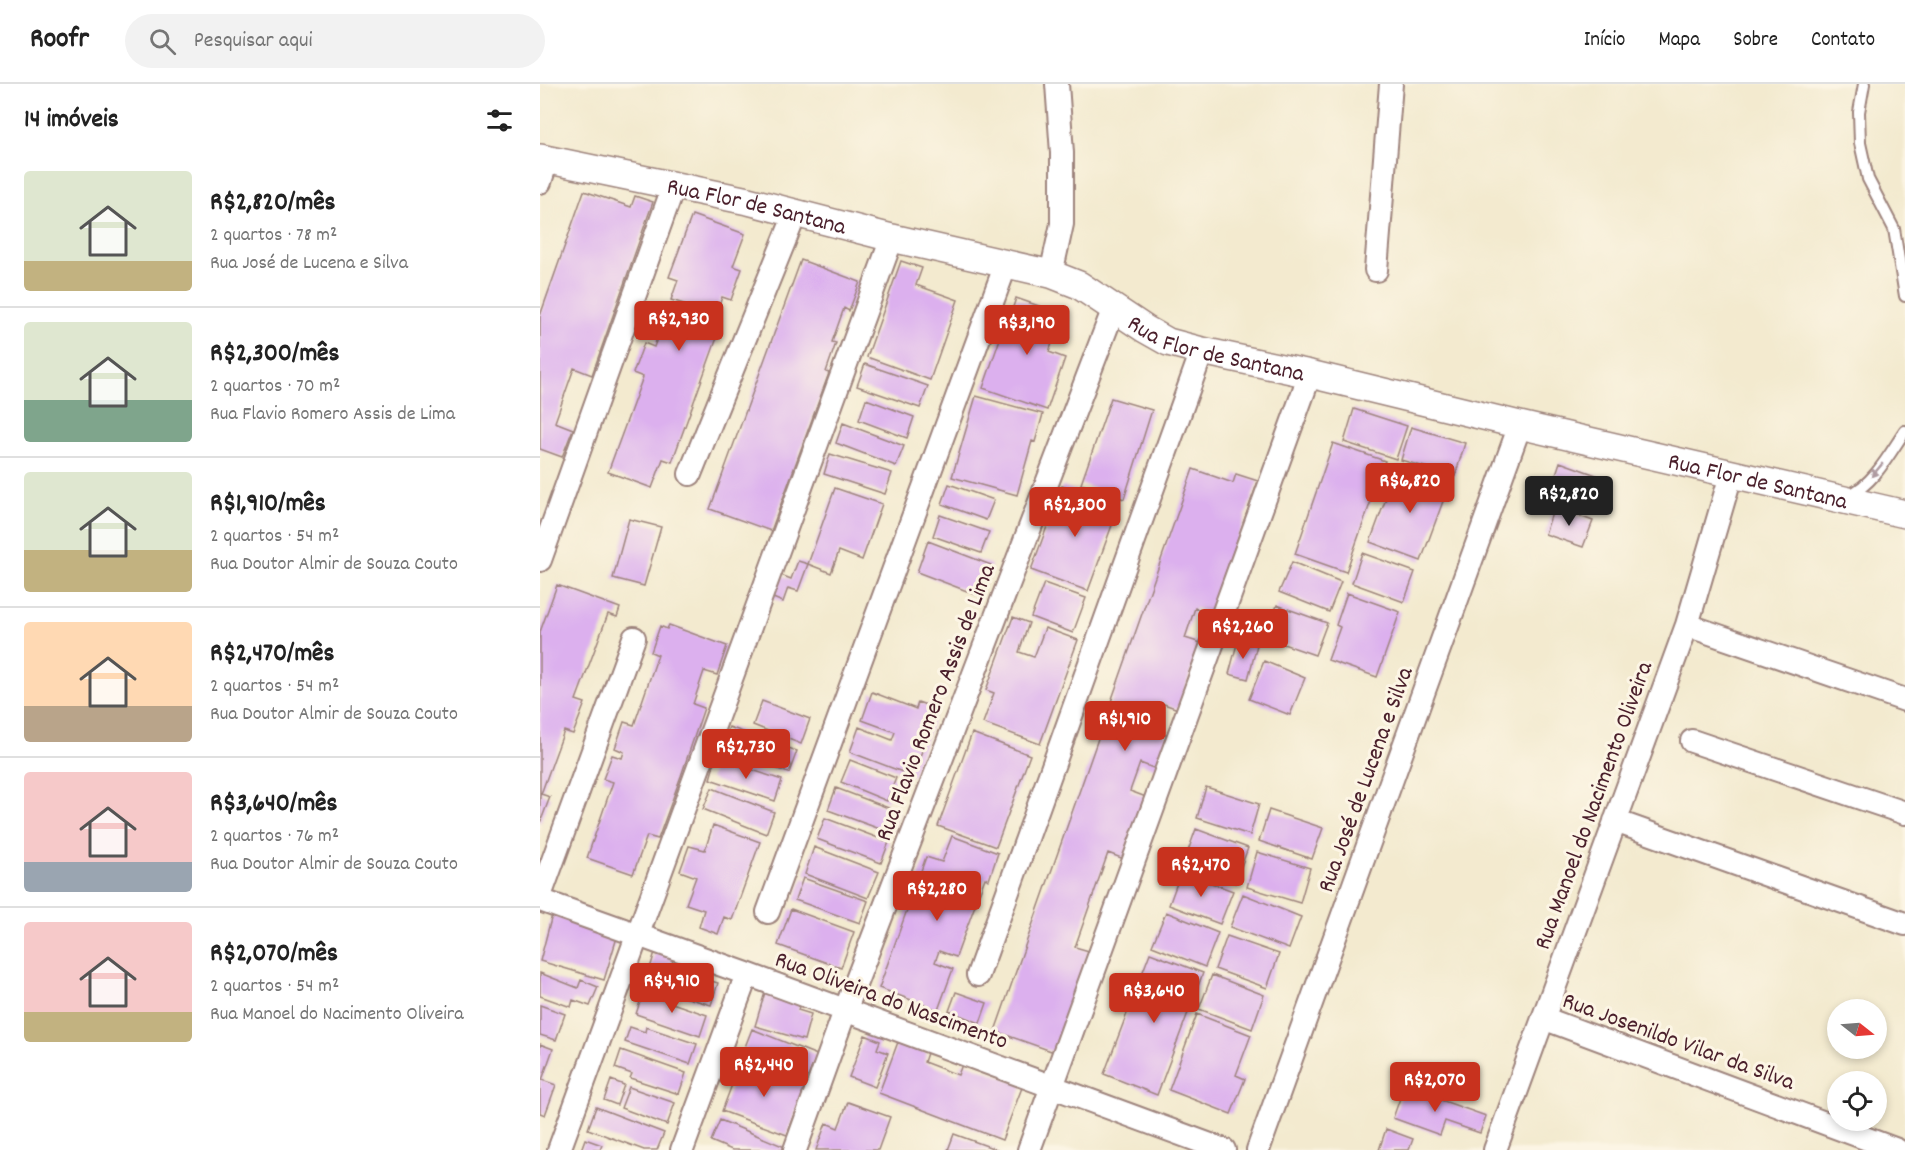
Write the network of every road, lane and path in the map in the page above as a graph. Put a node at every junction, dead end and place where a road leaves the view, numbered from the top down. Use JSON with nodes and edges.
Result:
{"nodes":[{"id":1,"x":1057,"y":84,"type":"edge"},
{"id":2,"x":1391,"y":84,"type":"edge"},
{"id":3,"x":1864,"y":84,"type":"edge"},
{"id":4,"x":542,"y":167,"type":"edge"},
{"id":5,"x":674,"y":185,"type":"junction"},
{"id":6,"x":796,"y":212,"type":"junction"},
{"id":7,"x":1894,"y":229,"type":"junction"},
{"id":8,"x":1905,"y":237,"type":"edge"},
{"id":9,"x":892,"y":238,"type":"junction"},
{"id":10,"x":1006,"y":264,"type":"junction"},
{"id":11,"x":1376,"y":270,"type":"dead end"},
{"id":12,"x":1051,"y":274,"type":"junction"},
{"id":13,"x":1905,"y":296,"type":"edge"},
{"id":14,"x":1114,"y":308,"type":"junction"},
{"id":15,"x":1202,"y":351,"type":"junction"},
{"id":16,"x":1310,"y":374,"type":"junction"},
{"id":17,"x":1520,"y":425,"type":"junction"},
{"id":18,"x":1905,"y":431,"type":"edge"},
{"id":19,"x":690,"y":474,"type":"dead end"},
{"id":20,"x":1731,"y":475,"type":"junction"},
{"id":21,"x":1840,"y":499,"type":"junction"},
{"id":22,"x":1905,"y":514,"type":"edge"},
{"id":23,"x":540,"y":560,"type":"edge"},
{"id":24,"x":1687,"y":625,"type":"junction"},
{"id":25,"x":634,"y":638,"type":"dead end"},
{"id":26,"x":1905,"y":700,"type":"edge"},
{"id":27,"x":1692,"y":741,"type":"dead end"},
{"id":28,"x":1905,"y":813,"type":"edge"},
{"id":29,"x":1615,"y":821,"type":"junction"},
{"id":30,"x":540,"y":898,"type":"edge"},
{"id":31,"x":768,"y":912,"type":"dead end"},
{"id":32,"x":1905,"y":924,"type":"edge"},
{"id":33,"x":638,"y":935,"type":"junction"},
{"id":34,"x":747,"y":974,"type":"junction"},
{"id":35,"x":978,"y":975,"type":"dead end"},
{"id":36,"x":845,"y":1011,"type":"junction"},
{"id":37,"x":1543,"y":1018,"type":"junction"},
{"id":38,"x":1053,"y":1086,"type":"junction"},
{"id":39,"x":559,"y":1150,"type":"edge"},
{"id":40,"x":682,"y":1150,"type":"edge"},
{"id":41,"x":795,"y":1150,"type":"edge"},
{"id":42,"x":1029,"y":1150,"type":"edge"},
{"id":43,"x":1224,"y":1150,"type":"edge"},
{"id":44,"x":1258,"y":1150,"type":"edge"},
{"id":45,"x":1495,"y":1150,"type":"edge"},
{"id":46,"x":1897,"y":1150,"type":"edge"}],
"edges":[{"from":1,"to":12,"type":"street"},
{"from":2,"to":11,"type":"street"},
{"from":3,"to":7,"type":"lane"},
{"from":4,"to":5,"type":"street","name":"Rua Flor de Santana"},
{"from":5,"to":6,"type":"street","name":"Rua Flor de Santana"},
{"from":5,"to":23,"type":"street"},
{"from":6,"to":9,"type":"street","name":"Rua Flor de Santana"},
{"from":6,"to":19,"type":"street"},
{"from":7,"to":8,"type":"lane"},
{"from":7,"to":13,"type":"lane"},
{"from":9,"to":10,"type":"street","name":"Rua Flor de Santana"},
{"from":9,"to":33,"type":"street"},
{"from":10,"to":12,"type":"street","name":"Rua Flor de Santana"},
{"from":10,"to":31,"type":"street"},
{"from":12,"to":14,"type":"street","name":"Rua Flor de Santana"},
{"from":14,"to":15,"type":"street","name":"Rua Flor de Santana"},
{"from":14,"to":36,"type":"street","name":"Rua Flavio Romero Assis de Lima"},
{"from":15,"to":16,"type":"street","name":"Rua Flor de Santana"},
{"from":15,"to":35,"type":"street"},
{"from":16,"to":17,"type":"street","name":"Rua Flor de Santana"},
{"from":16,"to":38,"type":"street"},
{"from":17,"to":20,"type":"street","name":"Rua Flor de Santana"},
{"from":17,"to":44,"type":"street","name":"Rua José de Lucena e Silva"},
{"from":18,"to":21,"type":"lane","one_way":true},
{"from":20,"to":21,"type":"street","name":"Rua Flor de Santana"},
{"from":20,"to":24,"type":"street","name":"Rua Manoel do Nacimento Oliveira"},
{"from":21,"to":22,"type":"street","name":"Rua Flor de Santana"},
{"from":24,"to":26,"type":"street"},
{"from":24,"to":29,"type":"street","name":"Rua Manoel do Nacimento Oliveira"},
{"from":25,"to":30,"type":"street"},
{"from":27,"to":28,"type":"street"},
{"from":29,"to":32,"type":"street"},
{"from":29,"to":37,"type":"street","name":"Rua Manoel do Nacimento Oliveira"},
{"from":30,"to":33,"type":"street","name":"Rua Oliveira do Nascimento"},
{"from":33,"to":34,"type":"street","name":"Rua Oliveira do Nascimento"},
{"from":33,"to":39,"type":"street"},
{"from":34,"to":36,"type":"street","name":"Rua Oliveira do Nascimento"},
{"from":34,"to":40,"type":"street"},
{"from":36,"to":38,"type":"street","name":"Rua Oliveira do Nascimento"},
{"from":36,"to":41,"type":"street","name":"Rua Flavio Romero Assis de Lima"},
{"from":37,"to":45,"type":"street","name":"Rua Manoel do Nacimento Oliveira"},
{"from":37,"to":46,"type":"street","name":"Rua Josenildo Vilar da Silva"},
{"from":38,"to":42,"type":"street"},
{"from":38,"to":43,"type":"street","name":"Rua Oliveira do Nascimento"}]}
